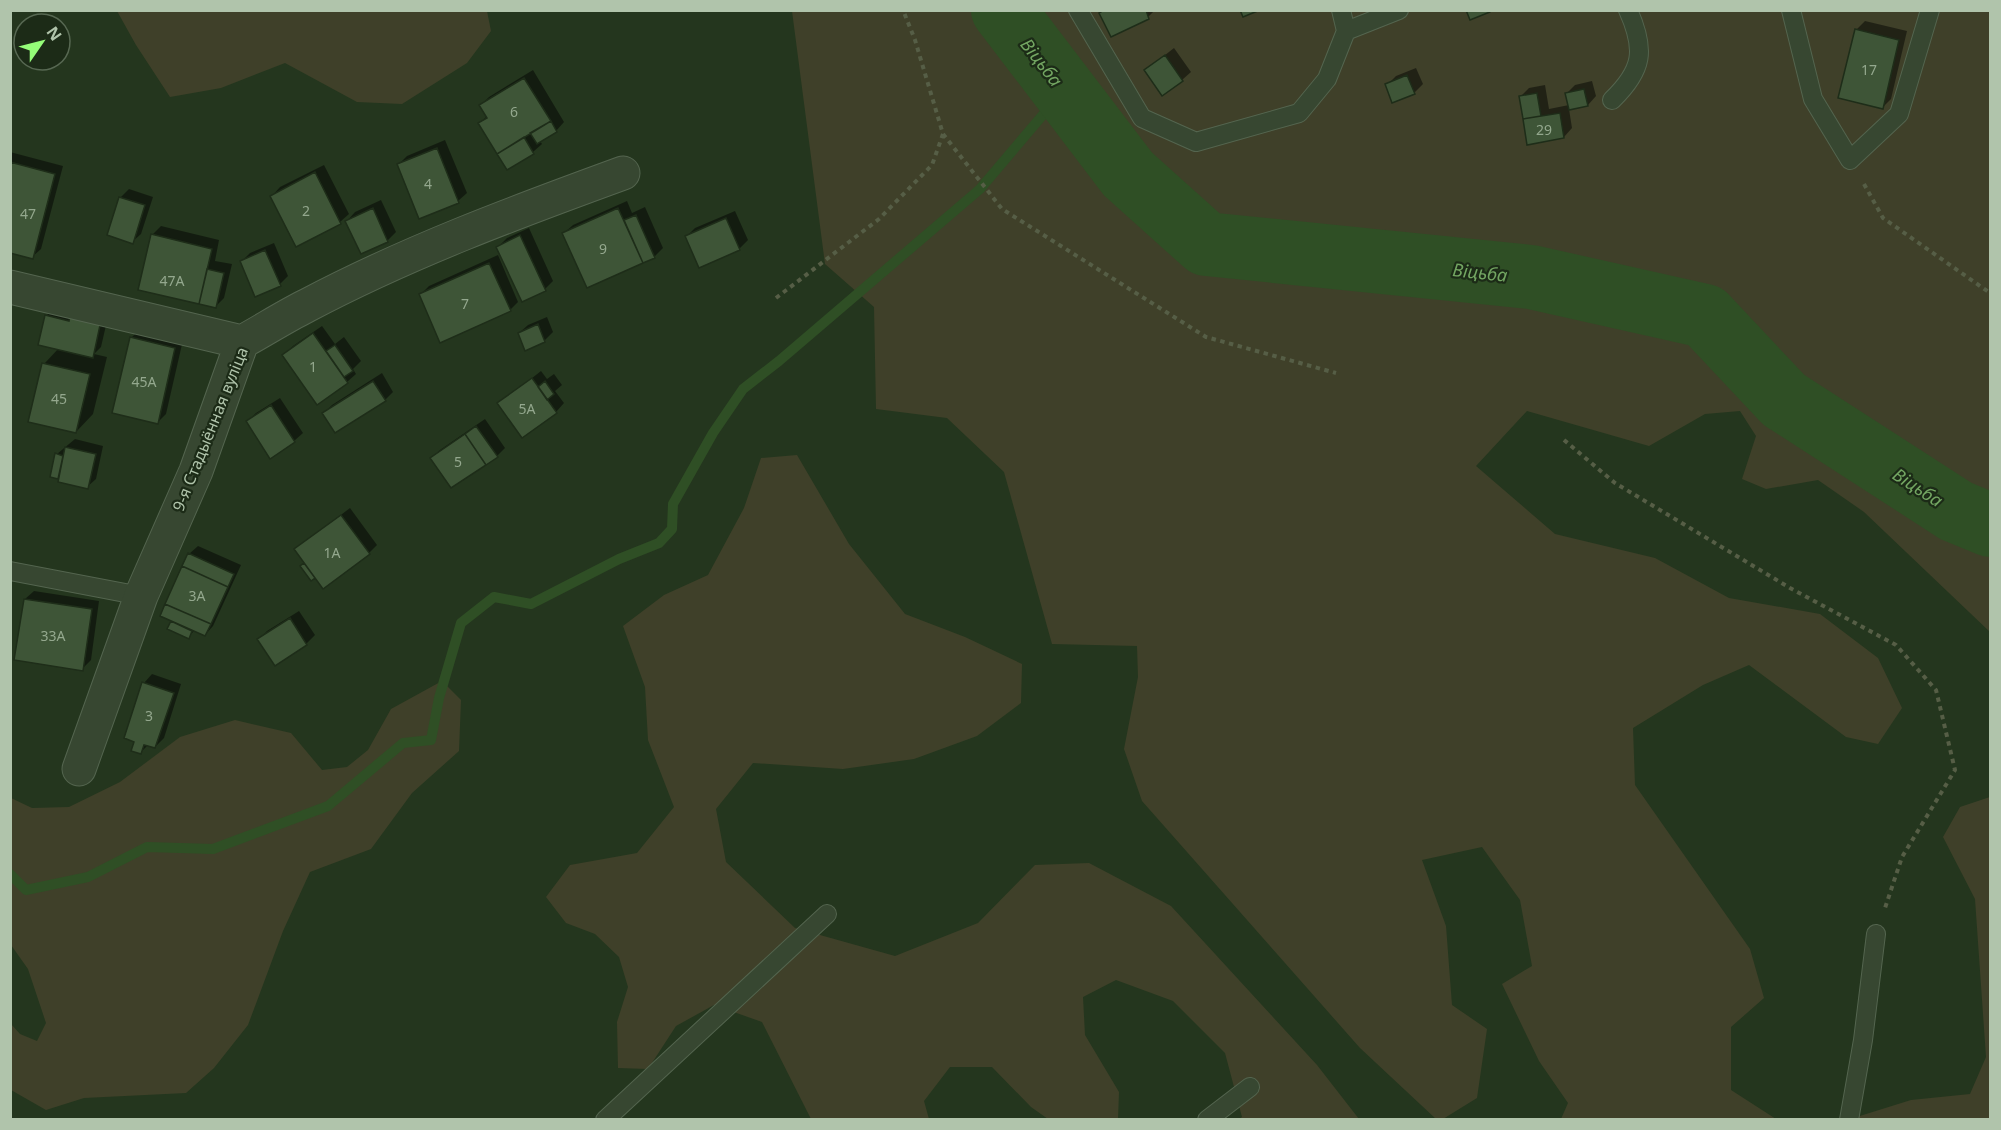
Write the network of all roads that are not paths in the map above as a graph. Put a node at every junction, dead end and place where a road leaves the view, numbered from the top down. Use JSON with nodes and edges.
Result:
{"nodes":[{"id":1,"x":1078,"y":10,"type":"edge"},
{"id":2,"x":1341,"y":10,"type":"edge"},
{"id":3,"x":1399,"y":10,"type":"edge"},
{"id":4,"x":1628,"y":10,"type":"edge"},
{"id":5,"x":1791,"y":10,"type":"edge"},
{"id":6,"x":1930,"y":10,"type":"edge"},
{"id":7,"x":1346,"y":31,"type":"junction"},
{"id":8,"x":1612,"y":100,"type":"dead end"},
{"id":9,"x":623,"y":173,"type":"dead end"},
{"id":10,"x":10,"y":287,"type":"edge"},
{"id":11,"x":242,"y":342,"type":"junction"},
{"id":12,"x":10,"y":571,"type":"edge"},
{"id":13,"x":141,"y":596,"type":"junction"},
{"id":14,"x":79,"y":769,"type":"dead end"},
{"id":15,"x":827,"y":914,"type":"dead end"},
{"id":16,"x":1876,"y":934,"type":"road end"},
{"id":17,"x":1250,"y":1087,"type":"dead end"},
{"id":18,"x":604,"y":1119,"type":"edge"},
{"id":19,"x":1207,"y":1119,"type":"edge"},
{"id":20,"x":1850,"y":1119,"type":"edge"}],
"edges":[{"from":1,"to":7,"type":"lane"},
{"from":2,"to":7,"type":"lane"},
{"from":3,"to":7,"type":"lane"},
{"from":4,"to":8,"type":"lane"},
{"from":5,"to":6,"type":"lane"},
{"from":9,"to":11,"type":"street","name":"9-я Стадыённая вуліца"},
{"from":10,"to":11,"type":"street"},
{"from":11,"to":13,"type":"street","name":"9-я Стадыённая вуліца"},
{"from":12,"to":13,"type":"lane"},
{"from":13,"to":14,"type":"street","name":"9-я Стадыённая вуліца"},
{"from":15,"to":18,"type":"lane"},
{"from":16,"to":20,"type":"lane"},
{"from":17,"to":19,"type":"lane"}]}
